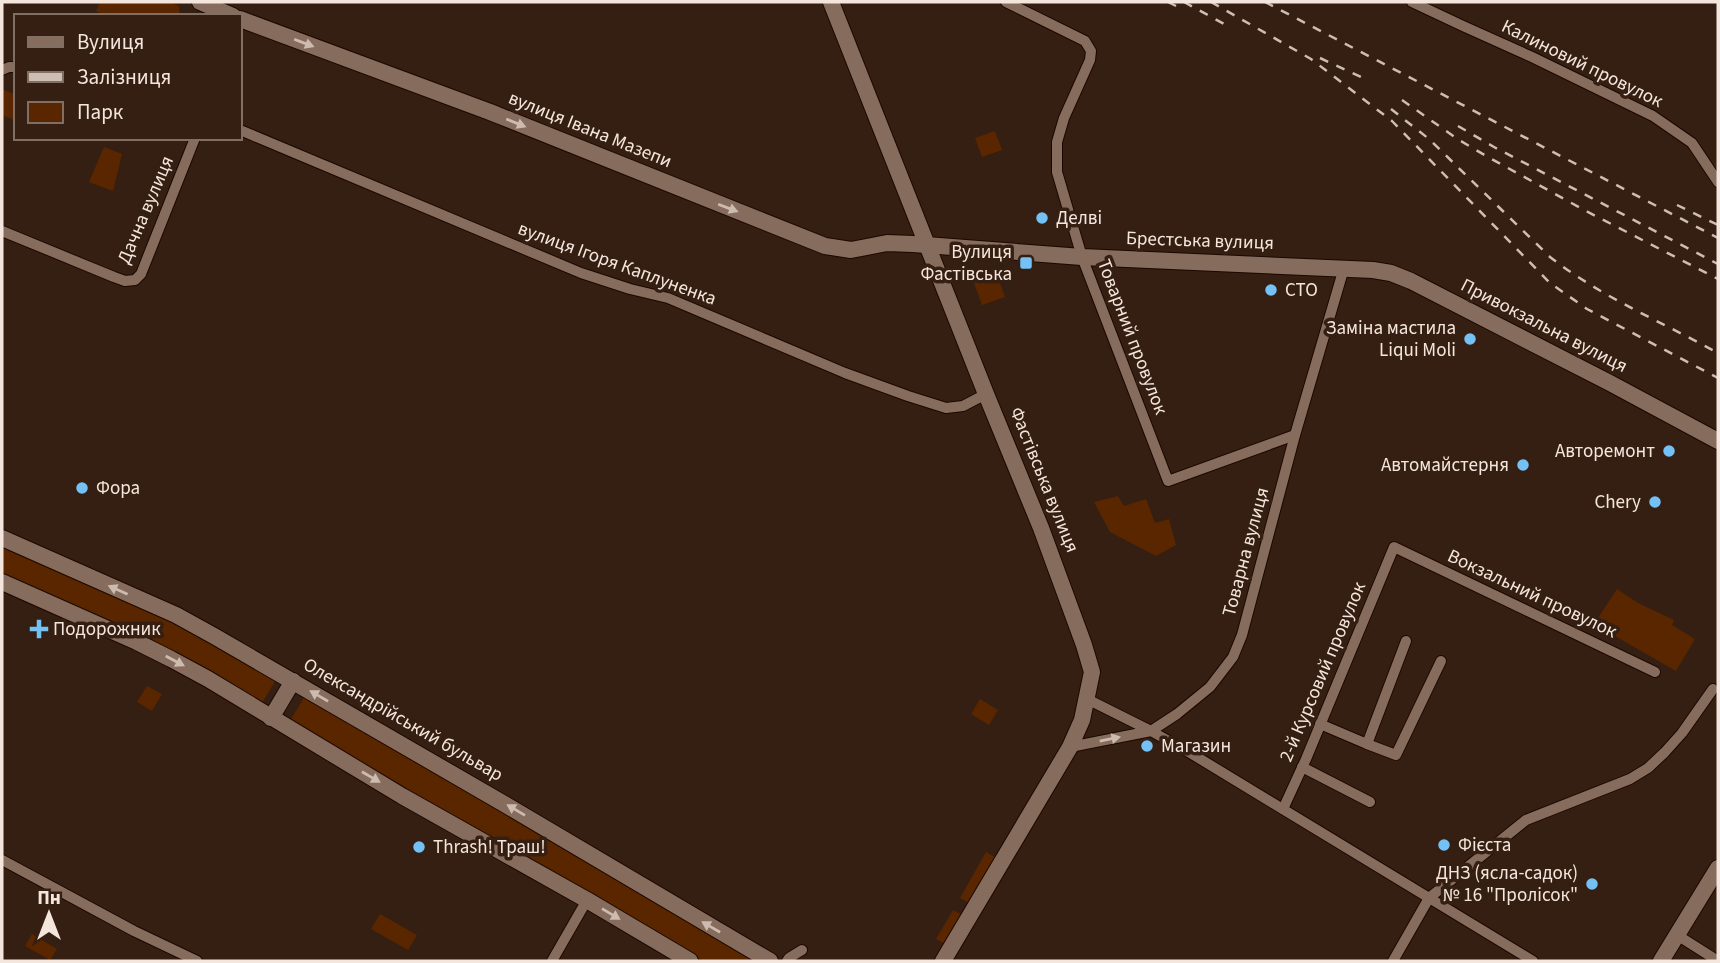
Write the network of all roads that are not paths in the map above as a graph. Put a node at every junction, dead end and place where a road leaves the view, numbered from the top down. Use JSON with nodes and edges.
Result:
{"nodes":[{"id":1,"x":200,"y":2,"type":"edge"},
{"id":2,"x":831,"y":2,"type":"edge"},
{"id":3,"x":1006,"y":2,"type":"edge"},
{"id":4,"x":1412,"y":2,"type":"edge"},
{"id":5,"x":228,"y":14,"type":"edge"},
{"id":6,"x":242,"y":20,"type":"edge"},
{"id":7,"x":242,"y":131,"type":"edge"},
{"id":8,"x":194,"y":140,"type":"edge"},
{"id":9,"x":1718,"y":182,"type":"edge"},
{"id":10,"x":2,"y":230,"type":"edge"},
{"id":11,"x":928,"y":245,"type":"junction"},
{"id":12,"x":1082,"y":257,"type":"junction"},
{"id":13,"x":1344,"y":268,"type":"junction"},
{"id":14,"x":986,"y":394,"type":"junction"},
{"id":15,"x":1295,"y":435,"type":"junction"},
{"id":16,"x":1718,"y":441,"type":"edge"},
{"id":17,"x":2,"y":538,"type":"edge"},
{"id":18,"x":1394,"y":547,"type":"joint"},
{"id":19,"x":2,"y":582,"type":"edge"},
{"id":20,"x":1406,"y":640,"type":"dead end"},
{"id":21,"x":1441,"y":661,"type":"dead end"},
{"id":22,"x":1655,"y":671,"type":"dead end"},
{"id":23,"x":293,"y":681,"type":"junction"},
{"id":24,"x":1713,"y":689,"type":"dead end"},
{"id":25,"x":1087,"y":699,"type":"junction"},
{"id":26,"x":271,"y":718,"type":"junction"},
{"id":27,"x":1320,"y":724,"type":"junction"},
{"id":28,"x":1151,"y":731,"type":"junction"},
{"id":29,"x":1367,"y":744,"type":"junction"},
{"id":30,"x":1069,"y":747,"type":"junction"},
{"id":31,"x":1302,"y":767,"type":"junction"},
{"id":32,"x":1370,"y":802,"type":"dead end"},
{"id":33,"x":1283,"y":809,"type":"junction"},
{"id":34,"x":2,"y":860,"type":"edge"},
{"id":35,"x":1718,"y":868,"type":"edge"},
{"id":36,"x":1429,"y":898,"type":"junction"},
{"id":37,"x":587,"y":900,"type":"junction"},
{"id":38,"x":1677,"y":935,"type":"junction"},
{"id":39,"x":172,"y":949,"type":"junction"},
{"id":40,"x":802,"y":950,"type":"dead end"},
{"id":41,"x":167,"y":961,"type":"edge"},
{"id":42,"x":197,"y":961,"type":"edge"},
{"id":43,"x":552,"y":961,"type":"edge"},
{"id":44,"x":690,"y":961,"type":"edge"},
{"id":45,"x":770,"y":961,"type":"edge"},
{"id":46,"x":787,"y":961,"type":"edge"},
{"id":47,"x":943,"y":961,"type":"edge"},
{"id":48,"x":1393,"y":961,"type":"edge"},
{"id":49,"x":1534,"y":961,"type":"edge"},
{"id":50,"x":1661,"y":961,"type":"edge"},
{"id":51,"x":1718,"y":961,"type":"edge"}],
"edges":[{"from":1,"to":5,"type":"street"},
{"from":2,"to":11,"type":"street","name":"Фастівська вулиця"},
{"from":3,"to":12,"type":"street","name":"Товарний провулок"},
{"from":4,"to":9,"type":"street","name":"Калиновий провулок"},
{"from":6,"to":11,"type":"street","name":"вулиця Івана Мазепи","one_way":true},
{"from":7,"to":14,"type":"street","name":"вулиця Ігоря Каплуненка"},
{"from":8,"to":10,"type":"street","name":"Дачна вулиця"},
{"from":11,"to":12,"type":"street","name":"Брестська вулиця"},
{"from":11,"to":14,"type":"street","name":"Фастівська вулиця"},
{"from":12,"to":13,"type":"street","name":"Брестська вулиця"},
{"from":12,"to":15,"type":"street","name":"Товарний провулок"},
{"from":13,"to":15,"type":"street","name":"Товарна вулиця"},
{"from":13,"to":16,"type":"street","name":"Привокзальна вулиця"},
{"from":14,"to":25,"type":"street","name":"Фастівська вулиця"},
{"from":15,"to":28,"type":"street","name":"Товарна вулиця"},
{"from":23,"to":17,"type":"street","name":"Олександрійський бульвар","one_way":true},
{"from":18,"to":22,"type":"street","name":"Вокзальний провулок"},
{"from":18,"to":27,"type":"street","name":"2-й Курсовий провулок"},
{"from":19,"to":26,"type":"street","one_way":true},
{"from":20,"to":29,"type":"street"},
{"from":21,"to":29,"type":"street"},
{"from":23,"to":26,"type":"street"},
{"from":45,"to":23,"type":"street","name":"Олександрійський бульвар","one_way":true},
{"from":24,"to":36,"type":"street"},
{"from":25,"to":28,"type":"street"},
{"from":25,"to":30,"type":"street","name":"Фастівська вулиця"},
{"from":26,"to":37,"type":"street","one_way":true},
{"from":27,"to":29,"type":"street"},
{"from":27,"to":31,"type":"street","name":"2-й Курсовий провулок"},
{"from":30,"to":28,"type":"street","name":"Товарна вулиця","one_way":true},
{"from":28,"to":33,"type":"street"},
{"from":30,"to":47,"type":"street","name":"Фастівська вулиця"},
{"from":31,"to":32,"type":"street"},
{"from":31,"to":33,"type":"street","name":"2-й Курсовий провулок"},
{"from":33,"to":36,"type":"street"},
{"from":34,"to":39,"type":"street"},
{"from":35,"to":38,"type":"street"},
{"from":36,"to":48,"type":"street"},
{"from":36,"to":49,"type":"street"},
{"from":37,"to":43,"type":"street"},
{"from":37,"to":44,"type":"street","one_way":true},
{"from":38,"to":50,"type":"street"},
{"from":38,"to":51,"type":"street"},
{"from":39,"to":41,"type":"street"},
{"from":39,"to":42,"type":"street"},
{"from":40,"to":46,"type":"street"}]}
